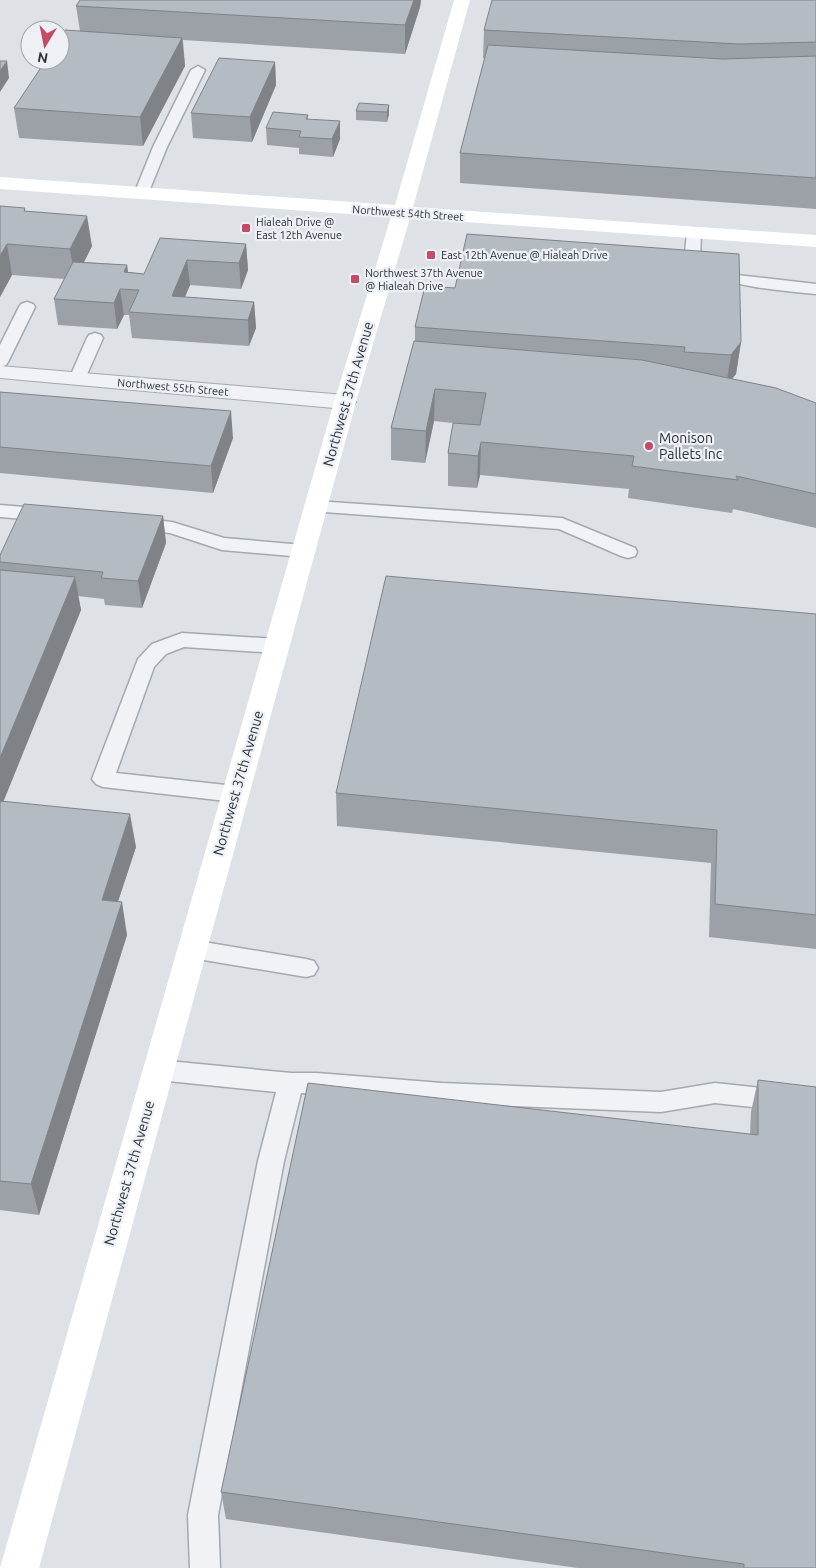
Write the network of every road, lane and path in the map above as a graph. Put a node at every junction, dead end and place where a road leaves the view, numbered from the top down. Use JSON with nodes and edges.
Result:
{"nodes":[{"id":1,"x":462,"y":0,"type":"edge"},
{"id":2,"x":198,"y":70,"type":"dead end"},
{"id":3,"x":0,"y":183,"type":"edge"},
{"id":4,"x":141,"y":194,"type":"junction"},
{"id":5,"x":402,"y":213,"type":"junction"},
{"id":6,"x":694,"y":232,"type":"junction"},
{"id":7,"x":816,"y":241,"type":"edge"},
{"id":8,"x":816,"y":288,"type":"edge"},
{"id":9,"x":27,"y":307,"type":"dead end"},
{"id":10,"x":95,"y":338,"type":"dead end"},
{"id":11,"x":0,"y":362,"type":"edge"},
{"id":12,"x":0,"y":372,"type":"edge"},
{"id":13,"x":77,"y":379,"type":"junction"},
{"id":14,"x":345,"y":402,"type":"junction"},
{"id":15,"x":316,"y":507,"type":"junction"},
{"id":16,"x":0,"y":511,"type":"edge"},
{"id":17,"x":69,"y":516,"type":"edge"},
{"id":18,"x":117,"y":521,"type":"edge"},
{"id":19,"x":303,"y":551,"type":"junction"},
{"id":20,"x":628,"y":552,"type":"dead end"},
{"id":21,"x":277,"y":646,"type":"junction"},
{"id":22,"x":236,"y":794,"type":"junction"},
{"id":23,"x":192,"y":950,"type":"junction"},
{"id":24,"x":306,"y":968,"type":"dead end"},
{"id":25,"x":158,"y":1070,"type":"junction"},
{"id":26,"x":290,"y":1083,"type":"junction"},
{"id":27,"x":816,"y":1104,"type":"edge"},
{"id":28,"x":18,"y":1568,"type":"edge"},
{"id":29,"x":205,"y":1568,"type":"edge"}],
"edges":[{"from":1,"to":5,"type":"street","name":"Northwest 37th Avenue"},
{"from":2,"to":4,"type":"lane"},
{"from":3,"to":4,"type":"street","name":"Northwest 54th Street"},
{"from":4,"to":5,"type":"street","name":"Northwest 54th Street"},
{"from":5,"to":6,"type":"street","name":"Northwest 54th Street"},
{"from":5,"to":14,"type":"street","name":"Northwest 37th Avenue"},
{"from":6,"to":7,"type":"street","name":"Northwest 54th Street"},
{"from":6,"to":8,"type":"lane"},
{"from":9,"to":11,"type":"lane"},
{"from":10,"to":13,"type":"lane"},
{"from":12,"to":13,"type":"street","name":"Northwest 55th Street"},
{"from":13,"to":14,"type":"street","name":"Northwest 55th Street"},
{"from":14,"to":15,"type":"street","name":"Northwest 37th Avenue"},
{"from":15,"to":19,"type":"street","name":"Northwest 37th Avenue"},
{"from":15,"to":20,"type":"lane"},
{"from":16,"to":17,"type":"lane"},
{"from":18,"to":19,"type":"lane"},
{"from":19,"to":21,"type":"street","name":"Northwest 37th Avenue"},
{"from":21,"to":22,"type":"street","name":"Northwest 37th Avenue"},
{"from":21,"to":22,"type":"lane"},
{"from":22,"to":23,"type":"street","name":"Northwest 37th Avenue"},
{"from":23,"to":24,"type":"lane"},
{"from":23,"to":25,"type":"street","name":"Northwest 37th Avenue"},
{"from":25,"to":26,"type":"lane"},
{"from":25,"to":28,"type":"street","name":"Northwest 37th Avenue"},
{"from":26,"to":27,"type":"lane"},
{"from":26,"to":29,"type":"lane"}]}
